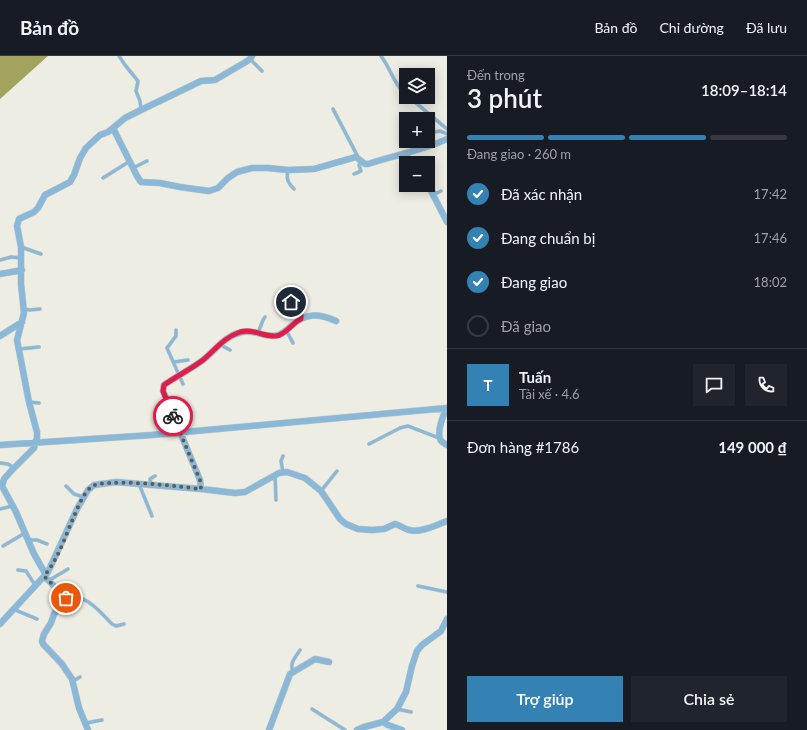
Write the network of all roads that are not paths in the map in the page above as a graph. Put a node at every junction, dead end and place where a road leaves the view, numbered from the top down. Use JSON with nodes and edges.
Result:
{"nodes":[{"id":1,"x":119,"y":56,"type":"edge"},
{"id":2,"x":381,"y":56,"type":"edge"},
{"id":3,"x":251,"y":58,"type":"edge"},
{"id":4,"x":262,"y":71,"type":"dead end"},
{"id":5,"x":399,"y":88,"type":"edge"},
{"id":6,"x":418,"y":104,"type":"edge"},
{"id":7,"x":333,"y":109,"type":"dead end"},
{"id":8,"x":141,"y":110,"type":"junction"},
{"id":9,"x":113,"y":128,"type":"junction"},
{"id":10,"x":447,"y":128,"type":"edge"},
{"id":11,"x":435,"y":132,"type":"edge"},
{"id":12,"x":447,"y":134,"type":"edge"},
{"id":13,"x":447,"y":139,"type":"edge"},
{"id":14,"x":406,"y":153,"type":"junction"},
{"id":15,"x":408,"y":156,"type":"edge"},
{"id":16,"x":360,"y":160,"type":"junction"},
{"id":17,"x":130,"y":161,"type":"junction"},
{"id":18,"x":147,"y":161,"type":"dead end"},
{"id":19,"x":133,"y":168,"type":"junction"},
{"id":20,"x":288,"y":170,"type":"junction"},
{"id":21,"x":354,"y":174,"type":"dead end"},
{"id":22,"x":103,"y":178,"type":"dead end"},
{"id":23,"x":294,"y":189,"type":"dead end"},
{"id":24,"x":441,"y":191,"type":"dead end"},
{"id":25,"x":432,"y":192,"type":"edge"},
{"id":26,"x":434,"y":192,"type":"edge"},
{"id":27,"x":447,"y":222,"type":"edge"},
{"id":28,"x":21,"y":247,"type":"junction"},
{"id":29,"x":41,"y":254,"type":"dead end"},
{"id":30,"x":22,"y":258,"type":"junction"},
{"id":31,"x":0,"y":260,"type":"edge"},
{"id":32,"x":22,"y":270,"type":"junction"},
{"id":33,"x":0,"y":274,"type":"edge"},
{"id":34,"x":291,"y":302,"type":"dead end"},
{"id":35,"x":24,"y":308,"type":"junction"},
{"id":36,"x":40,"y":309,"type":"dead end"},
{"id":37,"x":265,"y":317,"type":"dead end"},
{"id":38,"x":301,"y":319,"type":"junction"},
{"id":39,"x":336,"y":321,"type":"dead end"},
{"id":40,"x":22,"y":322,"type":"junction"},
{"id":41,"x":176,"y":330,"type":"dead end"},
{"id":42,"x":286,"y":330,"type":"junction"},
{"id":43,"x":258,"y":333,"type":"junction"},
{"id":44,"x":0,"y":336,"type":"edge"},
{"id":45,"x":293,"y":343,"type":"dead end"},
{"id":46,"x":219,"y":344,"type":"junction"},
{"id":47,"x":39,"y":347,"type":"dead end"},
{"id":48,"x":19,"y":349,"type":"junction"},
{"id":49,"x":230,"y":350,"type":"dead end"},
{"id":50,"x":188,"y":360,"type":"dead end"},
{"id":51,"x":174,"y":362,"type":"junction"},
{"id":52,"x":180,"y":374,"type":"junction"},
{"id":53,"x":183,"y":384,"type":"dead end"},
{"id":54,"x":29,"y":402,"type":"junction"},
{"id":55,"x":39,"y":403,"type":"dead end"},
{"id":56,"x":447,"y":408,"type":"edge"},
{"id":57,"x":180,"y":433,"type":"junction"},
{"id":58,"x":439,"y":438,"type":"junction"},
{"id":59,"x":36,"y":442,"type":"junction"},
{"id":60,"x":369,"y":444,"type":"dead end"},
{"id":61,"x":0,"y":445,"type":"edge"},
{"id":62,"x":447,"y":445,"type":"edge"},
{"id":63,"x":283,"y":456,"type":"dead end"},
{"id":64,"x":0,"y":463,"type":"edge"},
{"id":65,"x":14,"y":468,"type":"junction"},
{"id":66,"x":337,"y":471,"type":"dead end"},
{"id":67,"x":283,"y":472,"type":"junction"},
{"id":68,"x":276,"y":475,"type":"junction"},
{"id":69,"x":155,"y":476,"type":"dead end"},
{"id":70,"x":140,"y":484,"type":"junction"},
{"id":71,"x":151,"y":485,"type":"junction"},
{"id":72,"x":66,"y":486,"type":"dead end"},
{"id":73,"x":201,"y":489,"type":"junction"},
{"id":74,"x":2,"y":491,"type":"edge"},
{"id":75,"x":321,"y":491,"type":"junction"},
{"id":76,"x":84,"y":497,"type":"junction"},
{"id":77,"x":276,"y":500,"type":"dead end"},
{"id":78,"x":12,"y":506,"type":"junction"},
{"id":79,"x":0,"y":509,"type":"edge"},
{"id":80,"x":152,"y":516,"type":"dead end"},
{"id":81,"x":447,"y":521,"type":"edge"},
{"id":82,"x":25,"y":533,"type":"junction"},
{"id":83,"x":28,"y":540,"type":"junction"},
{"id":84,"x":47,"y":544,"type":"dead end"},
{"id":85,"x":3,"y":546,"type":"dead end"},
{"id":86,"x":68,"y":569,"type":"dead end"},
{"id":87,"x":18,"y":570,"type":"dead end"},
{"id":88,"x":46,"y":577,"type":"junction"},
{"id":89,"x":418,"y":586,"type":"dead end"},
{"id":90,"x":36,"y":587,"type":"junction"},
{"id":91,"x":447,"y":592,"type":"edge"},
{"id":92,"x":66,"y":598,"type":"junction"},
{"id":93,"x":13,"y":609,"type":"junction"},
{"id":94,"x":37,"y":619,"type":"dead end"},
{"id":95,"x":447,"y":619,"type":"edge"},
{"id":96,"x":0,"y":624,"type":"edge"},
{"id":97,"x":124,"y":624,"type":"dead end"},
{"id":98,"x":300,"y":650,"type":"dead end"},
{"id":99,"x":329,"y":662,"type":"dead end"},
{"id":100,"x":293,"y":671,"type":"junction"},
{"id":101,"x":80,"y":677,"type":"dead end"},
{"id":102,"x":73,"y":681,"type":"junction"},
{"id":103,"x":312,"y":709,"type":"dead end"},
{"id":104,"x":397,"y":709,"type":"junction"},
{"id":105,"x":411,"y":712,"type":"dead end"},
{"id":106,"x":102,"y":720,"type":"dead end"},
{"id":107,"x":384,"y":722,"type":"junction"},
{"id":108,"x":86,"y":723,"type":"junction"},
{"id":109,"x":88,"y":730,"type":"edge"},
{"id":110,"x":268,"y":730,"type":"edge"},
{"id":111,"x":345,"y":730,"type":"edge"},
{"id":112,"x":357,"y":730,"type":"edge"},
{"id":113,"x":402,"y":730,"type":"edge"}],
"edges":[{"from":1,"to":8,"type":"lane"},
{"from":2,"to":5,"type":"lane"},
{"from":3,"to":4,"type":"lane"},
{"from":3,"to":8,"type":"street"},
{"from":6,"to":10,"type":"lane"},
{"from":7,"to":16,"type":"lane"},
{"from":8,"to":9,"type":"street"},
{"from":9,"to":17,"type":"street"},
{"from":9,"to":28,"type":"street"},
{"from":11,"to":12,"type":"lane"},
{"from":13,"to":14,"type":"street"},
{"from":14,"to":15,"type":"street"},
{"from":14,"to":16,"type":"street"},
{"from":16,"to":20,"type":"street"},
{"from":16,"to":21,"type":"lane"},
{"from":17,"to":19,"type":"street"},
{"from":17,"to":22,"type":"lane"},
{"from":18,"to":19,"type":"lane"},
{"from":19,"to":20,"type":"street"},
{"from":20,"to":23,"type":"lane"},
{"from":24,"to":26,"type":"lane"},
{"from":25,"to":27,"type":"street"},
{"from":28,"to":29,"type":"lane"},
{"from":28,"to":30,"type":"street"},
{"from":30,"to":31,"type":"lane"},
{"from":30,"to":32,"type":"street"},
{"from":32,"to":33,"type":"street"},
{"from":32,"to":35,"type":"street"},
{"from":34,"to":38,"type":"lane"},
{"from":35,"to":36,"type":"lane"},
{"from":35,"to":40,"type":"street"},
{"from":37,"to":43,"type":"lane"},
{"from":38,"to":39,"type":"street"},
{"from":38,"to":42,"type":"street"},
{"from":40,"to":44,"type":"street"},
{"from":40,"to":48,"type":"street"},
{"from":41,"to":51,"type":"lane"},
{"from":42,"to":43,"type":"street"},
{"from":42,"to":45,"type":"lane"},
{"from":43,"to":46,"type":"street"},
{"from":46,"to":49,"type":"lane"},
{"from":46,"to":52,"type":"street"},
{"from":47,"to":48,"type":"lane"},
{"from":48,"to":54,"type":"street"},
{"from":50,"to":51,"type":"lane"},
{"from":51,"to":52,"type":"lane"},
{"from":52,"to":53,"type":"lane"},
{"from":52,"to":57,"type":"street"},
{"from":54,"to":55,"type":"lane"},
{"from":54,"to":59,"type":"street"},
{"from":56,"to":57,"type":"street"},
{"from":56,"to":58,"type":"street"},
{"from":57,"to":59,"type":"street"},
{"from":57,"to":73,"type":"street"},
{"from":58,"to":60,"type":"lane"},
{"from":58,"to":62,"type":"street"},
{"from":59,"to":61,"type":"street"},
{"from":59,"to":65,"type":"street"},
{"from":63,"to":67,"type":"lane"},
{"from":64,"to":65,"type":"lane"},
{"from":65,"to":74,"type":"street"},
{"from":66,"to":75,"type":"lane"},
{"from":67,"to":68,"type":"street"},
{"from":67,"to":75,"type":"street"},
{"from":68,"to":73,"type":"street"},
{"from":68,"to":77,"type":"lane"},
{"from":69,"to":71,"type":"lane"},
{"from":70,"to":71,"type":"street"},
{"from":70,"to":76,"type":"street"},
{"from":70,"to":80,"type":"lane"},
{"from":71,"to":73,"type":"street"},
{"from":72,"to":76,"type":"lane"},
{"from":74,"to":78,"type":"street"},
{"from":75,"to":81,"type":"street"},
{"from":76,"to":88,"type":"street"},
{"from":78,"to":79,"type":"lane"},
{"from":78,"to":82,"type":"street"},
{"from":82,"to":83,"type":"street"},
{"from":82,"to":85,"type":"lane"},
{"from":83,"to":84,"type":"lane"},
{"from":83,"to":88,"type":"street"},
{"from":86,"to":88,"type":"lane"},
{"from":87,"to":90,"type":"lane"},
{"from":88,"to":90,"type":"street"},
{"from":88,"to":92,"type":"street"},
{"from":89,"to":91,"type":"lane"},
{"from":90,"to":93,"type":"street"},
{"from":92,"to":97,"type":"lane"},
{"from":92,"to":102,"type":"street"},
{"from":93,"to":94,"type":"lane"},
{"from":93,"to":96,"type":"street"},
{"from":95,"to":104,"type":"street"},
{"from":98,"to":100,"type":"lane"},
{"from":99,"to":100,"type":"street"},
{"from":100,"to":110,"type":"street"},
{"from":101,"to":102,"type":"lane"},
{"from":102,"to":108,"type":"street"},
{"from":103,"to":111,"type":"lane"},
{"from":104,"to":105,"type":"lane"},
{"from":104,"to":107,"type":"street"},
{"from":106,"to":108,"type":"lane"},
{"from":107,"to":112,"type":"street"},
{"from":107,"to":113,"type":"street"},
{"from":108,"to":109,"type":"street"}]}
